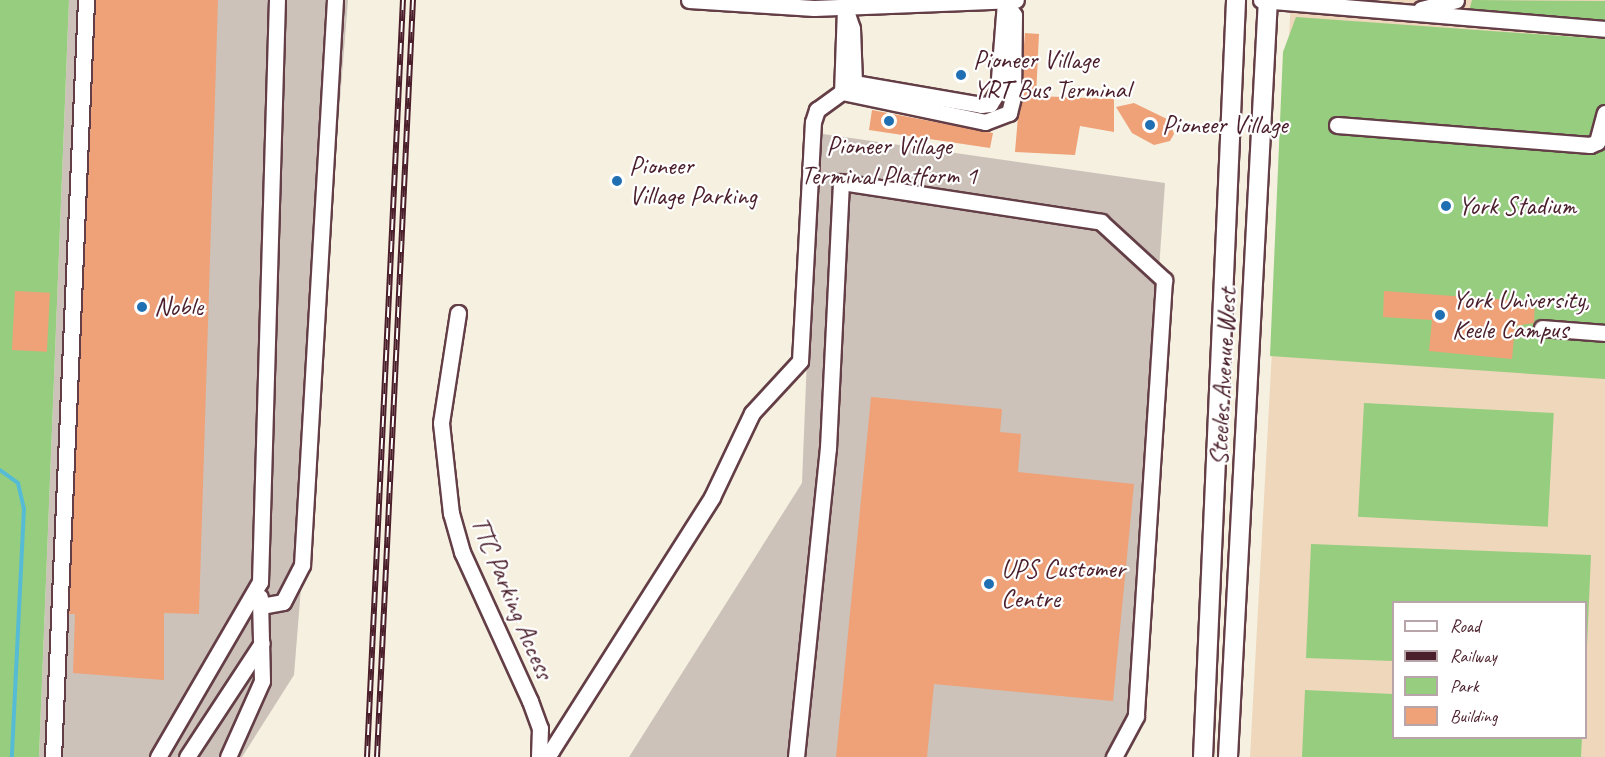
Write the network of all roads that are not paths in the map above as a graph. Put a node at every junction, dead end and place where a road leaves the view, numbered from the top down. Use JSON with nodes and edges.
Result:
{"nodes":[{"id":1,"x":86,"y":0,"type":"edge"},
{"id":2,"x":277,"y":0,"type":"edge"},
{"id":3,"x":335,"y":0,"type":"edge"},
{"id":4,"x":688,"y":0,"type":"edge"},
{"id":5,"x":1236,"y":0,"type":"edge"},
{"id":6,"x":1456,"y":0,"type":"edge"},
{"id":7,"x":1011,"y":1,"type":"edge"},
{"id":8,"x":1266,"y":1,"type":"edge"},
{"id":9,"x":845,"y":8,"type":"junction"},
{"id":10,"x":1406,"y":11,"type":"junction"},
{"id":11,"x":1605,"y":29,"type":"edge"},
{"id":12,"x":842,"y":92,"type":"junction"},
{"id":13,"x":1605,"y":113,"type":"edge"},
{"id":14,"x":1337,"y":125,"type":"dead end"},
{"id":15,"x":458,"y":313,"type":"dead end"},
{"id":16,"x":1542,"y":327,"type":"dead end"},
{"id":17,"x":1605,"y":333,"type":"edge"},
{"id":18,"x":260,"y":582,"type":"junction"},
{"id":19,"x":261,"y":606,"type":"junction"},
{"id":20,"x":262,"y":643,"type":"junction"},
{"id":21,"x":53,"y":757,"type":"edge"},
{"id":22,"x":158,"y":757,"type":"edge"},
{"id":23,"x":186,"y":757,"type":"edge"},
{"id":24,"x":228,"y":757,"type":"edge"},
{"id":25,"x":540,"y":757,"type":"edge"},
{"id":26,"x":796,"y":757,"type":"edge"},
{"id":27,"x":1114,"y":757,"type":"edge"},
{"id":28,"x":1203,"y":757,"type":"edge"},
{"id":29,"x":1228,"y":757,"type":"edge"}],
"edges":[{"from":1,"to":21,"type":"street"},
{"from":2,"to":18,"type":"street"},
{"from":3,"to":19,"type":"street"},
{"from":4,"to":9,"type":"street"},
{"from":5,"to":28,"type":"main road","name":"Steeles Avenue West"},
{"from":6,"to":10,"type":"street"},
{"from":7,"to":9,"type":"street"},
{"from":7,"to":9,"type":"street"},
{"from":7,"to":12,"type":"street"},
{"from":8,"to":10,"type":"street"},
{"from":8,"to":29,"type":"main road","name":"Steeles Avenue West"},
{"from":9,"to":12,"type":"street"},
{"from":10,"to":11,"type":"street"},
{"from":12,"to":25,"type":"street"},
{"from":13,"to":14,"type":"street"},
{"from":15,"to":25,"type":"street","name":"TTC Parking Access"},
{"from":16,"to":17,"type":"street"},
{"from":18,"to":19,"type":"street"},
{"from":18,"to":22,"type":"street"},
{"from":19,"to":20,"type":"street"},
{"from":20,"to":23,"type":"street"},
{"from":20,"to":24,"type":"street"},
{"from":26,"to":27,"type":"street"}]}
